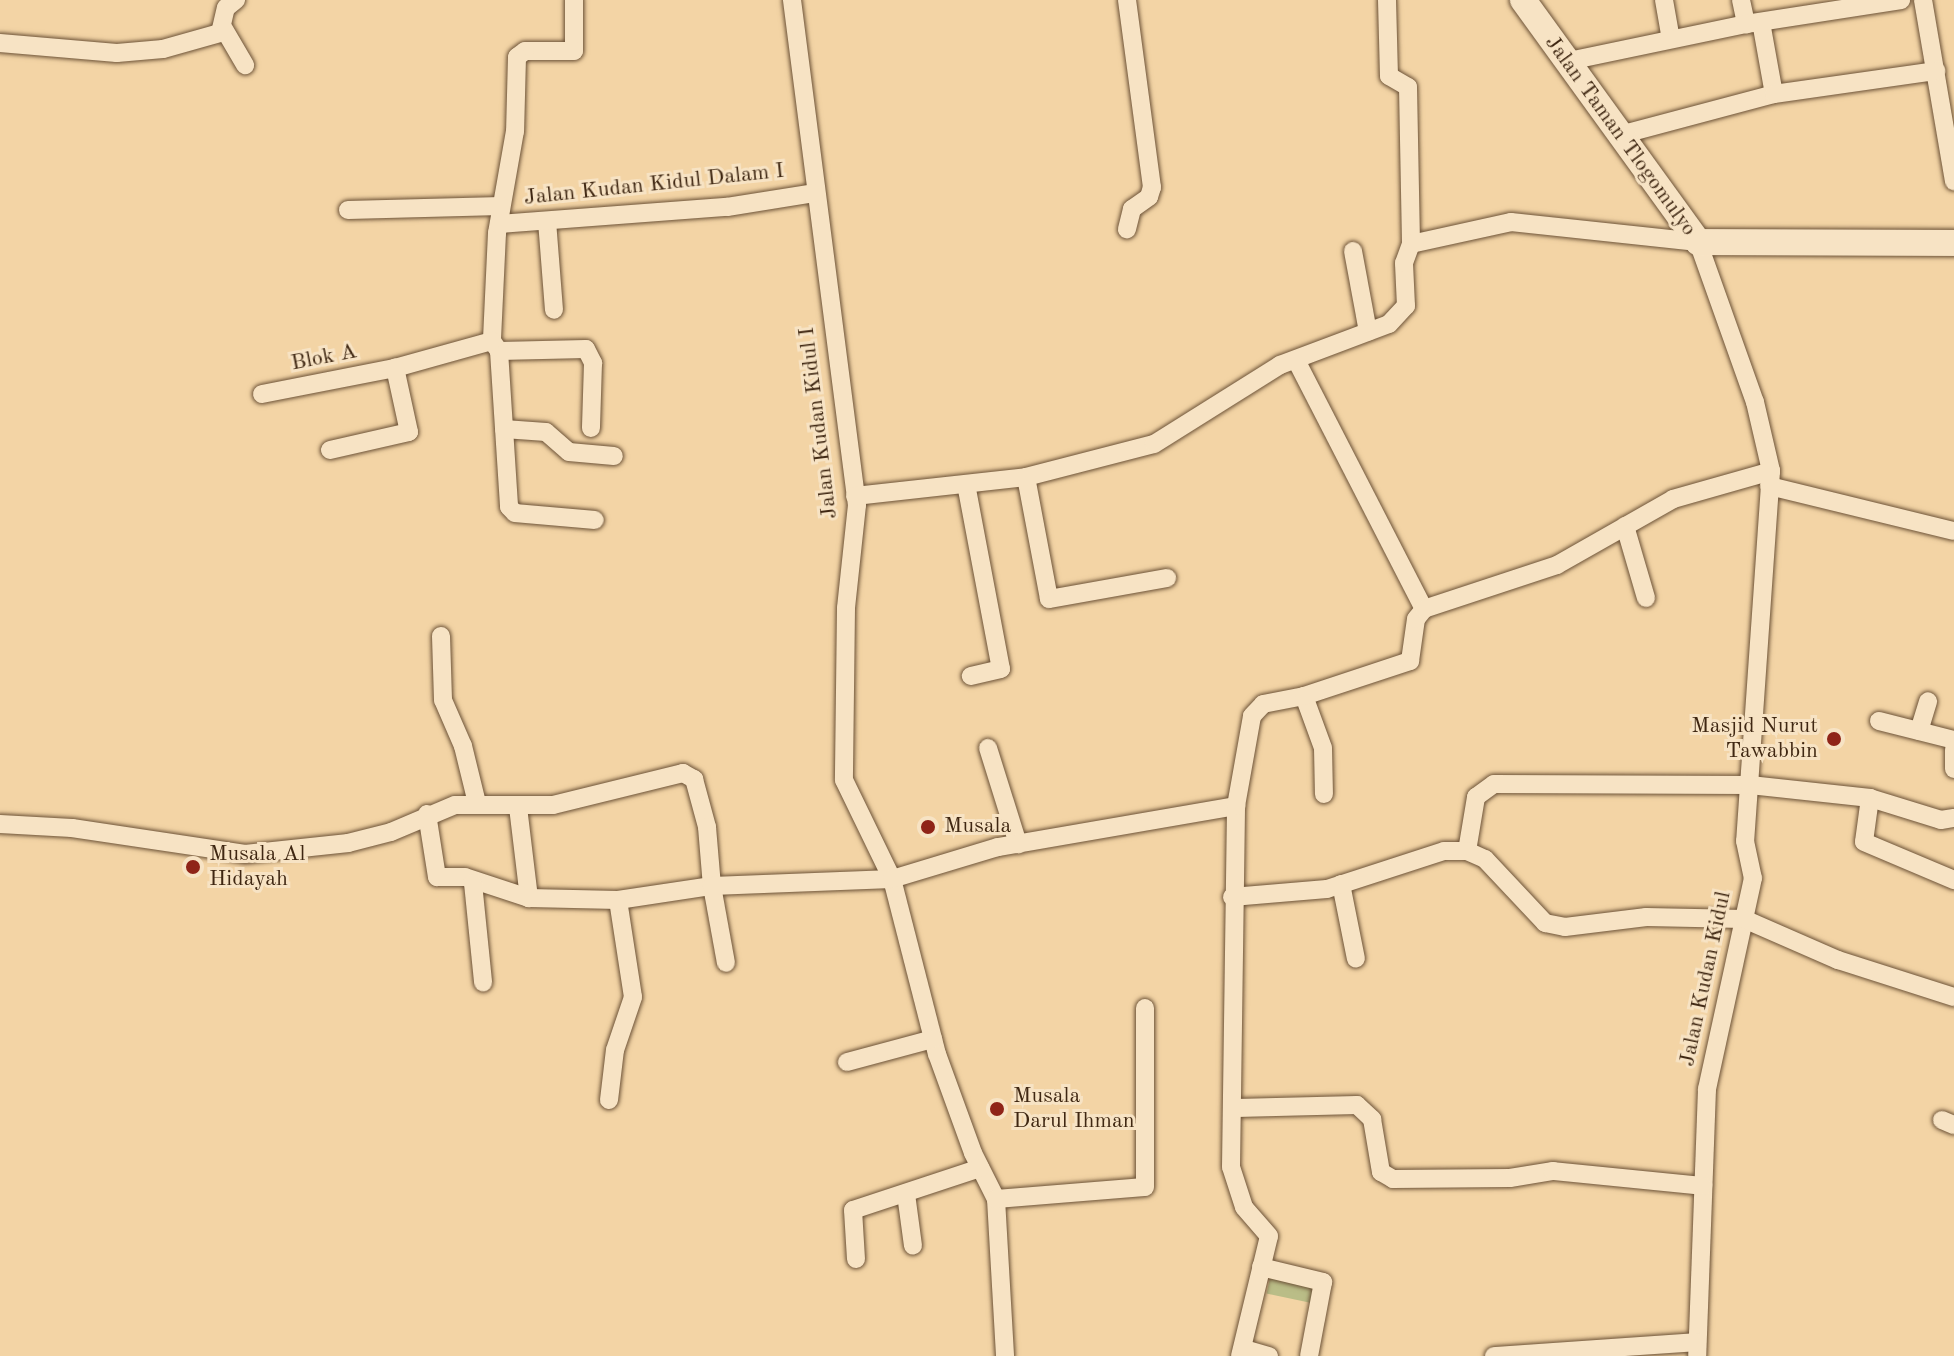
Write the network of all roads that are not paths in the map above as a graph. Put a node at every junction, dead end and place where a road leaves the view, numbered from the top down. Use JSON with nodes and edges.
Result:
{"nodes":[{"id":1,"x":236,"y":0,"type":"edge"},
{"id":2,"x":574,"y":0,"type":"edge"},
{"id":3,"x":792,"y":0,"type":"edge"},
{"id":4,"x":1127,"y":0,"type":"edge"},
{"id":5,"x":1387,"y":0,"type":"edge"},
{"id":6,"x":1523,"y":0,"type":"edge"},
{"id":7,"x":1664,"y":0,"type":"edge"},
{"id":8,"x":1741,"y":0,"type":"edge"},
{"id":9,"x":1901,"y":0,"type":"edge"},
{"id":10,"x":1923,"y":0,"type":"edge"},
{"id":11,"x":1754,"y":23,"type":"junction"},
{"id":12,"x":224,"y":29,"type":"junction"},
{"id":13,"x":1671,"y":38,"type":"junction"},
{"id":14,"x":0,"y":43,"type":"edge"},
{"id":15,"x":1564,"y":62,"type":"junction"},
{"id":16,"x":245,"y":65,"type":"dead end"},
{"id":17,"x":1936,"y":71,"type":"junction"},
{"id":18,"x":1774,"y":94,"type":"junction"},
{"id":19,"x":1620,"y":135,"type":"junction"},
{"id":20,"x":1954,"y":181,"type":"edge"},
{"id":21,"x":814,"y":193,"type":"junction"},
{"id":22,"x":348,"y":210,"type":"dead end"},
{"id":23,"x":500,"y":215,"type":"junction"},
{"id":24,"x":547,"y":221,"type":"junction"},
{"id":25,"x":1127,"y":229,"type":"dead end"},
{"id":26,"x":1698,"y":242,"type":"junction"},
{"id":27,"x":1954,"y":243,"type":"edge"},
{"id":28,"x":1411,"y":244,"type":"junction"},
{"id":29,"x":1353,"y":251,"type":"dead end"},
{"id":30,"x":554,"y":310,"type":"dead end"},
{"id":31,"x":1368,"y":332,"type":"junction"},
{"id":32,"x":495,"y":346,"type":"junction"},
{"id":33,"x":1296,"y":360,"type":"junction"},
{"id":34,"x":395,"y":368,"type":"junction"},
{"id":35,"x":262,"y":394,"type":"dead end"},
{"id":36,"x":591,"y":428,"type":"dead end"},
{"id":37,"x":504,"y":429,"type":"junction"},
{"id":38,"x":330,"y":450,"type":"dead end"},
{"id":39,"x":614,"y":456,"type":"dead end"},
{"id":40,"x":1026,"y":477,"type":"junction"},
{"id":41,"x":1770,"y":478,"type":"junction"},
{"id":42,"x":966,"y":484,"type":"junction"},
{"id":43,"x":855,"y":496,"type":"junction"},
{"id":44,"x":595,"y":520,"type":"dead end"},
{"id":45,"x":1625,"y":526,"type":"junction"},
{"id":46,"x":1954,"y":531,"type":"edge"},
{"id":47,"x":1167,"y":578,"type":"dead end"},
{"id":48,"x":1646,"y":598,"type":"dead end"},
{"id":49,"x":1424,"y":609,"type":"junction"},
{"id":50,"x":441,"y":636,"type":"dead end"},
{"id":51,"x":971,"y":676,"type":"dead end"},
{"id":52,"x":1304,"y":696,"type":"junction"},
{"id":53,"x":1928,"y":701,"type":"dead end"},
{"id":54,"x":1879,"y":721,"type":"dead end"},
{"id":55,"x":1919,"y":731,"type":"junction"},
{"id":56,"x":1954,"y":740,"type":"edge"},
{"id":57,"x":988,"y":748,"type":"dead end"},
{"id":58,"x":1954,"y":750,"type":"edge"},
{"id":59,"x":1954,"y":769,"type":"edge"},
{"id":60,"x":1750,"y":785,"type":"junction"},
{"id":61,"x":1324,"y":794,"type":"dead end"},
{"id":62,"x":1870,"y":798,"type":"junction"},
{"id":63,"x":477,"y":803,"type":"junction"},
{"id":64,"x":1236,"y":806,"type":"junction"},
{"id":65,"x":518,"y":807,"type":"junction"},
{"id":66,"x":427,"y":814,"type":"junction"},
{"id":67,"x":1954,"y":820,"type":"edge"},
{"id":68,"x":0,"y":824,"type":"edge"},
{"id":69,"x":1018,"y":844,"type":"junction"},
{"id":70,"x":1467,"y":851,"type":"junction"},
{"id":71,"x":892,"y":879,"type":"junction"},
{"id":72,"x":1954,"y":879,"type":"edge"},
{"id":73,"x":473,"y":883,"type":"junction"},
{"id":74,"x":1341,"y":884,"type":"junction"},
{"id":75,"x":712,"y":886,"type":"junction"},
{"id":76,"x":1232,"y":897,"type":"junction"},
{"id":77,"x":529,"y":898,"type":"junction"},
{"id":78,"x":618,"y":900,"type":"junction"},
{"id":79,"x":1744,"y":919,"type":"junction"},
{"id":80,"x":1356,"y":959,"type":"dead end"},
{"id":81,"x":726,"y":963,"type":"dead end"},
{"id":82,"x":483,"y":982,"type":"dead end"},
{"id":83,"x":1954,"y":997,"type":"edge"},
{"id":84,"x":1145,"y":1008,"type":"dead end"},
{"id":85,"x":933,"y":1039,"type":"junction"},
{"id":86,"x":847,"y":1062,"type":"dead end"},
{"id":87,"x":609,"y":1100,"type":"dead end"},
{"id":88,"x":1236,"y":1108,"type":"junction"},
{"id":89,"x":980,"y":1168,"type":"junction"},
{"id":90,"x":1703,"y":1186,"type":"junction"},
{"id":91,"x":906,"y":1194,"type":"junction"},
{"id":92,"x":996,"y":1199,"type":"junction"},
{"id":93,"x":913,"y":1246,"type":"dead end"},
{"id":94,"x":856,"y":1259,"type":"dead end"},
{"id":95,"x":1261,"y":1267,"type":"junction"},
{"id":96,"x":1697,"y":1349,"type":"edge"},
{"id":97,"x":1242,"y":1352,"type":"edge"},
{"id":98,"x":1005,"y":1356,"type":"edge"},
{"id":99,"x":1269,"y":1356,"type":"edge"},
{"id":100,"x":1309,"y":1356,"type":"edge"},
{"id":101,"x":1494,"y":1356,"type":"edge"}],
"edges":[{"from":1,"to":12,"type":"street"},
{"from":2,"to":23,"type":"street"},
{"from":3,"to":21,"type":"street","name":"Jalan Kudan Kidul I"},
{"from":4,"to":25,"type":"street"},
{"from":5,"to":28,"type":"street"},
{"from":6,"to":15,"type":"street","name":"Jalan Taman Tlogomulyo"},
{"from":7,"to":13,"type":"street"},
{"from":8,"to":11,"type":"street"},
{"from":9,"to":11,"type":"street"},
{"from":10,"to":17,"type":"street"},
{"from":11,"to":13,"type":"street"},
{"from":11,"to":18,"type":"street"},
{"from":12,"to":14,"type":"street"},
{"from":12,"to":16,"type":"street"},
{"from":13,"to":15,"type":"street"},
{"from":15,"to":19,"type":"street","name":"Jalan Taman Tlogomulyo"},
{"from":17,"to":18,"type":"street"},
{"from":17,"to":20,"type":"street"},
{"from":18,"to":19,"type":"street"},
{"from":19,"to":26,"type":"street","name":"Jalan Taman Tlogomulyo"},
{"from":21,"to":24,"type":"street","name":"Jalan Kudan Kidul Dalam I"},
{"from":21,"to":43,"type":"street","name":"Jalan Kudan Kidul I"},
{"from":22,"to":23,"type":"street","name":"Jalan Kudan Kidul Dalam I"},
{"from":23,"to":24,"type":"street","name":"Jalan Kudan Kidul Dalam I"},
{"from":23,"to":32,"type":"street"},
{"from":24,"to":30,"type":"street"},
{"from":26,"to":27,"type":"street"},
{"from":26,"to":28,"type":"street","name":"Jalan Taman Tlogomulyo"},
{"from":26,"to":41,"type":"street","name":"Jalan Kudan Kidul"},
{"from":28,"to":31,"type":"street"},
{"from":29,"to":31,"type":"street"},
{"from":31,"to":33,"type":"street"},
{"from":32,"to":34,"type":"street","name":"Blok A"},
{"from":32,"to":36,"type":"street","name":"Blok A"},
{"from":32,"to":37,"type":"street"},
{"from":33,"to":40,"type":"street"},
{"from":33,"to":49,"type":"street"},
{"from":34,"to":35,"type":"street","name":"Blok A"},
{"from":34,"to":38,"type":"street"},
{"from":37,"to":39,"type":"street"},
{"from":37,"to":44,"type":"street"},
{"from":40,"to":42,"type":"street"},
{"from":40,"to":47,"type":"street"},
{"from":41,"to":45,"type":"street"},
{"from":41,"to":46,"type":"street"},
{"from":41,"to":60,"type":"street","name":"Jalan Kudan Kidul"},
{"from":42,"to":43,"type":"street"},
{"from":42,"to":51,"type":"street"},
{"from":43,"to":71,"type":"street","name":"Jalan Kudan Kidul I"},
{"from":45,"to":48,"type":"street"},
{"from":45,"to":49,"type":"street"},
{"from":49,"to":52,"type":"street"},
{"from":50,"to":63,"type":"street"},
{"from":52,"to":61,"type":"street"},
{"from":52,"to":64,"type":"street"},
{"from":53,"to":55,"type":"street"},
{"from":54,"to":55,"type":"street"},
{"from":55,"to":56,"type":"street"},
{"from":57,"to":69,"type":"street"},
{"from":58,"to":59,"type":"street"},
{"from":60,"to":62,"type":"street"},
{"from":60,"to":70,"type":"street"},
{"from":60,"to":79,"type":"street","name":"Jalan Kudan Kidul"},
{"from":62,"to":67,"type":"street"},
{"from":62,"to":72,"type":"street"},
{"from":63,"to":65,"type":"street"},
{"from":63,"to":66,"type":"street"},
{"from":64,"to":69,"type":"street"},
{"from":64,"to":76,"type":"street"},
{"from":65,"to":75,"type":"street"},
{"from":65,"to":77,"type":"street"},
{"from":66,"to":68,"type":"street"},
{"from":66,"to":73,"type":"street"},
{"from":69,"to":71,"type":"street"},
{"from":70,"to":74,"type":"street"},
{"from":70,"to":79,"type":"street"},
{"from":71,"to":75,"type":"street"},
{"from":71,"to":85,"type":"street","name":"Jalan Kudan Kidul I"},
{"from":73,"to":77,"type":"street"},
{"from":73,"to":82,"type":"street"},
{"from":74,"to":76,"type":"street"},
{"from":74,"to":80,"type":"street"},
{"from":75,"to":78,"type":"street"},
{"from":75,"to":81,"type":"street"},
{"from":76,"to":88,"type":"street"},
{"from":77,"to":78,"type":"street"},
{"from":78,"to":87,"type":"street"},
{"from":79,"to":83,"type":"street"},
{"from":79,"to":90,"type":"street","name":"Jalan Kudan Kidul"},
{"from":84,"to":92,"type":"street"},
{"from":85,"to":86,"type":"street"},
{"from":85,"to":89,"type":"street","name":"Jalan Kudan Kidul I"},
{"from":88,"to":90,"type":"street"},
{"from":88,"to":95,"type":"street"},
{"from":89,"to":91,"type":"street"},
{"from":89,"to":92,"type":"street","name":"Jalan Kudan Kidul I"},
{"from":90,"to":96,"type":"street","name":"Jalan Kudan Kidul"},
{"from":91,"to":93,"type":"street"},
{"from":91,"to":94,"type":"street"},
{"from":92,"to":98,"type":"street"},
{"from":95,"to":97,"type":"street"},
{"from":95,"to":100,"type":"street"},
{"from":96,"to":101,"type":"street"},
{"from":97,"to":99,"type":"street"}]}
